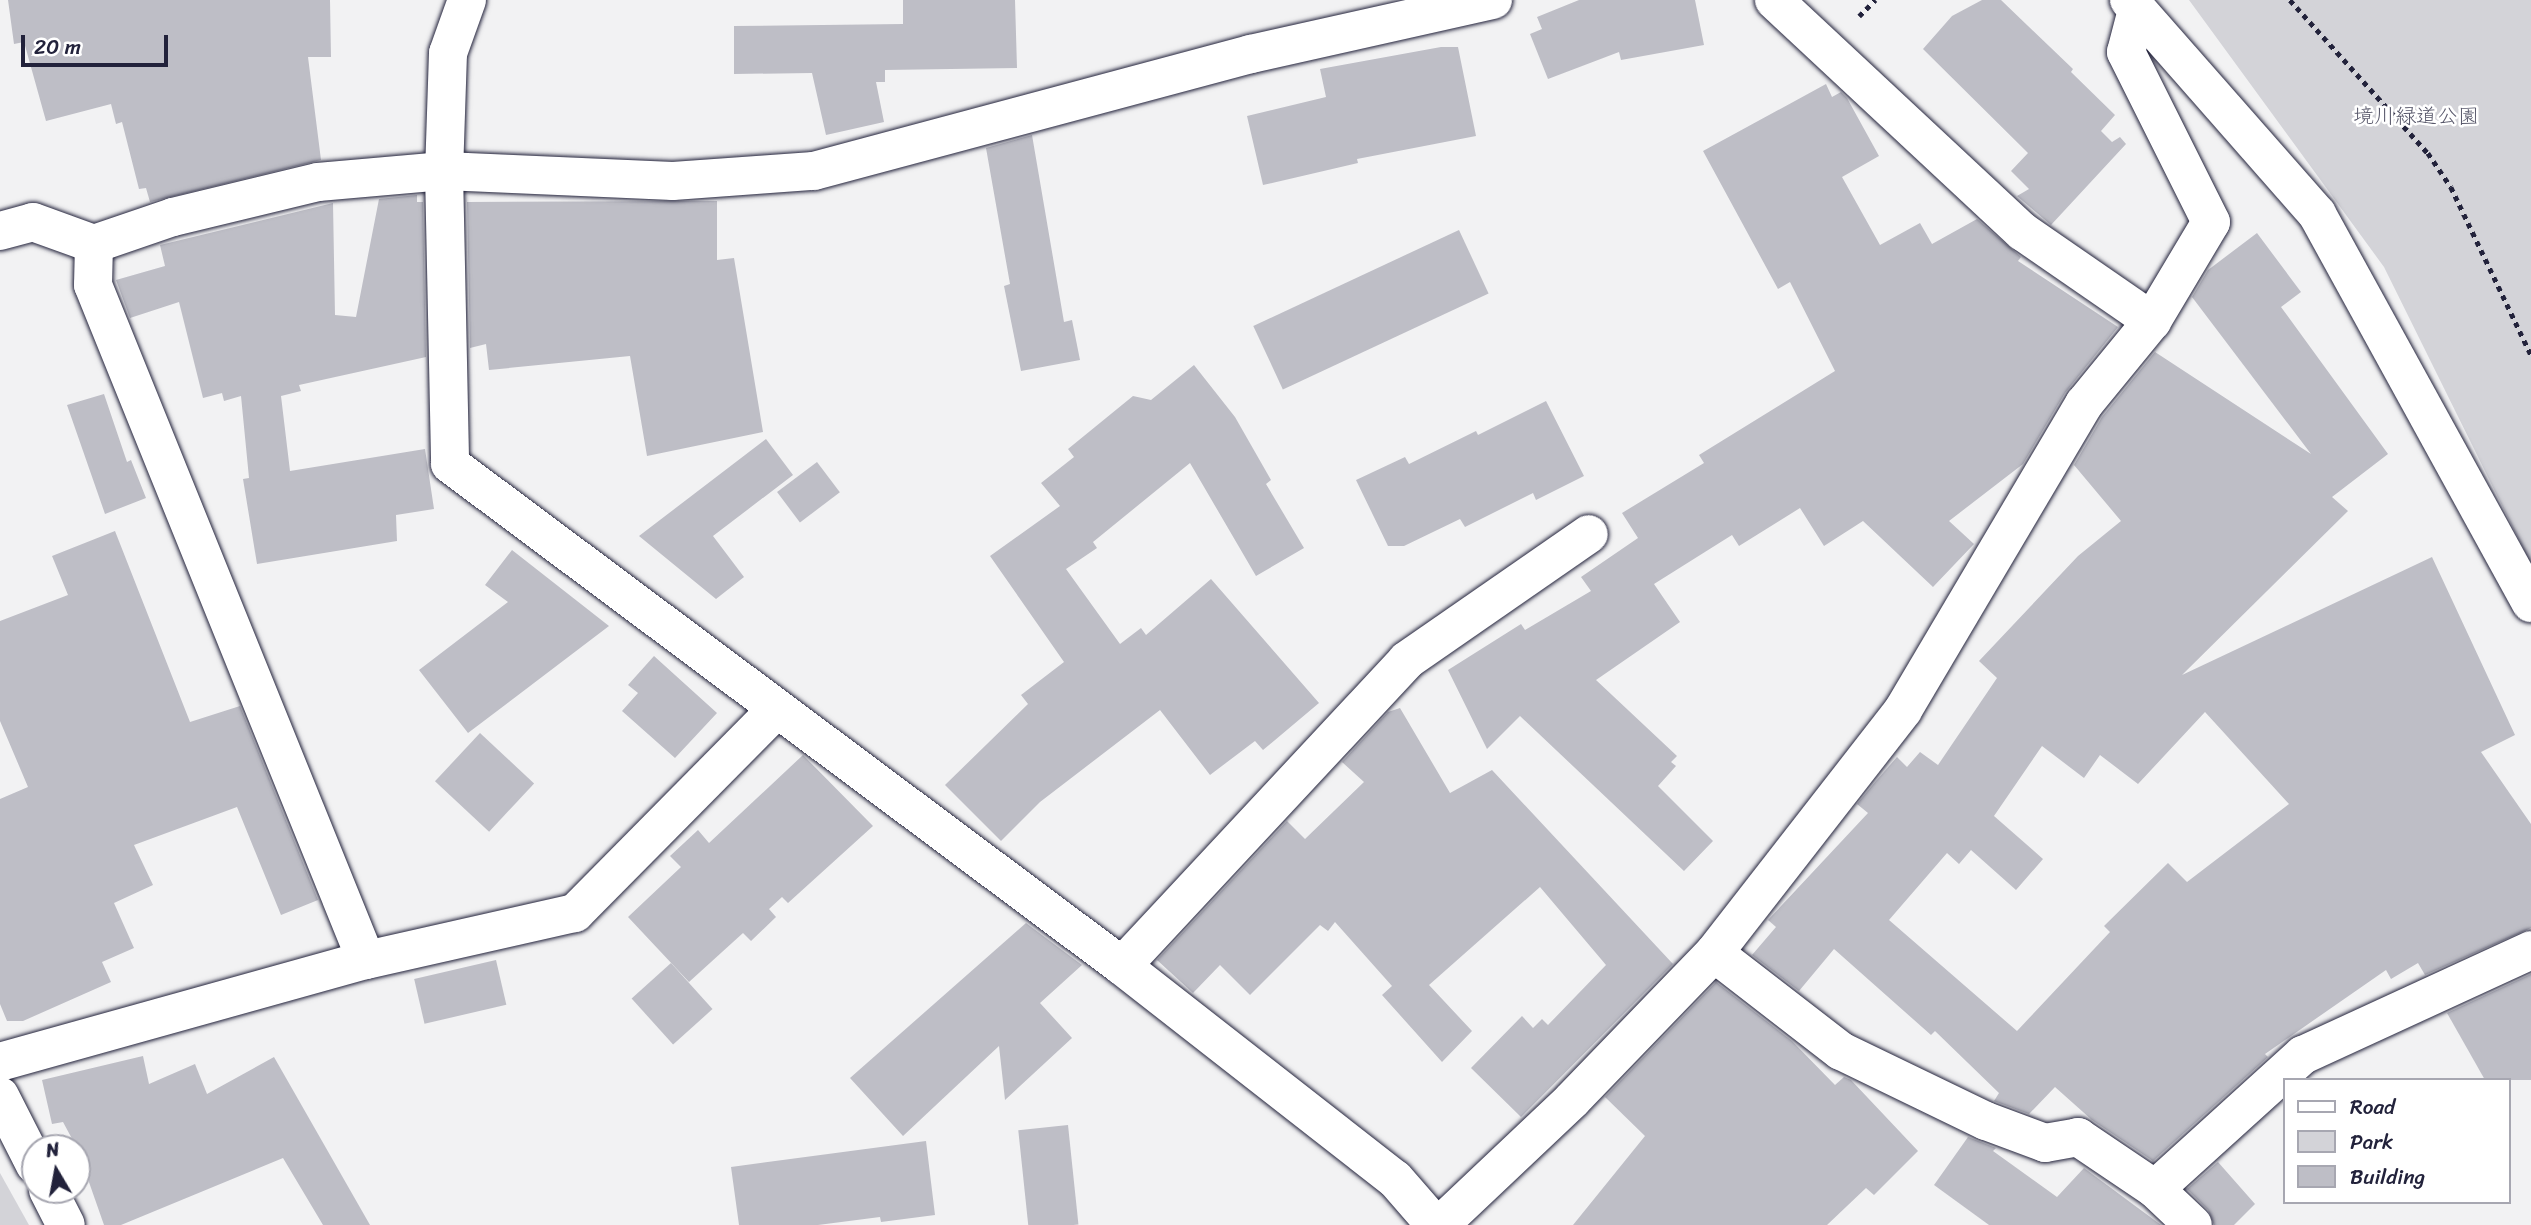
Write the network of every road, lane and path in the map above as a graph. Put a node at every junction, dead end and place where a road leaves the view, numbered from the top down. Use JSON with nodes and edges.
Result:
{"nodes":[{"id":1,"x":467,"y":0,"type":"edge"},
{"id":2,"x":1493,"y":0,"type":"edge"},
{"id":3,"x":1774,"y":0,"type":"edge"},
{"id":4,"x":2290,"y":0,"type":"edge"},
{"id":5,"x":2133,"y":5,"type":"edge"},
{"id":6,"x":444,"y":171,"type":"junction"},
{"id":7,"x":0,"y":231,"type":"edge"},
{"id":8,"x":94,"y":244,"type":"junction"},
{"id":9,"x":2152,"y":321,"type":"junction"},
{"id":10,"x":2531,"y":355,"type":"edge"},
{"id":11,"x":1589,"y":534,"type":"dead end"},
{"id":12,"x":2531,"y":603,"type":"edge"},
{"id":13,"x":776,"y":710,"type":"junction"},
{"id":14,"x":2531,"y":950,"type":"edge"},
{"id":15,"x":1714,"y":953,"type":"junction"},
{"id":16,"x":366,"y":960,"type":"junction"},
{"id":17,"x":1122,"y":966,"type":"junction"},
{"id":18,"x":0,"y":1062,"type":"edge"},
{"id":19,"x":0,"y":1097,"type":"edge"},
{"id":20,"x":21,"y":1138,"type":"edge"},
{"id":21,"x":2155,"y":1189,"type":"junction"},
{"id":22,"x":55,"y":1204,"type":"edge"},
{"id":23,"x":66,"y":1225,"type":"edge"},
{"id":24,"x":1435,"y":1225,"type":"edge"},
{"id":25,"x":1440,"y":1225,"type":"edge"},
{"id":26,"x":2193,"y":1225,"type":"edge"}],
"edges":[{"from":1,"to":6,"type":"street"},
{"from":2,"to":6,"type":"street"},
{"from":3,"to":9,"type":"street"},
{"from":4,"to":10,"type":"path"},
{"from":5,"to":9,"type":"street"},
{"from":5,"to":12,"type":"street"},
{"from":6,"to":8,"type":"street"},
{"from":6,"to":13,"type":"street"},
{"from":7,"to":8,"type":"street"},
{"from":8,"to":16,"type":"street"},
{"from":9,"to":15,"type":"street"},
{"from":11,"to":17,"type":"street"},
{"from":13,"to":16,"type":"street"},
{"from":13,"to":17,"type":"street"},
{"from":14,"to":21,"type":"street"},
{"from":15,"to":21,"type":"street"},
{"from":15,"to":25,"type":"street"},
{"from":16,"to":18,"type":"street"},
{"from":17,"to":24,"type":"street"},
{"from":19,"to":20,"type":"street"},
{"from":21,"to":26,"type":"street"},
{"from":22,"to":23,"type":"street"}]}
